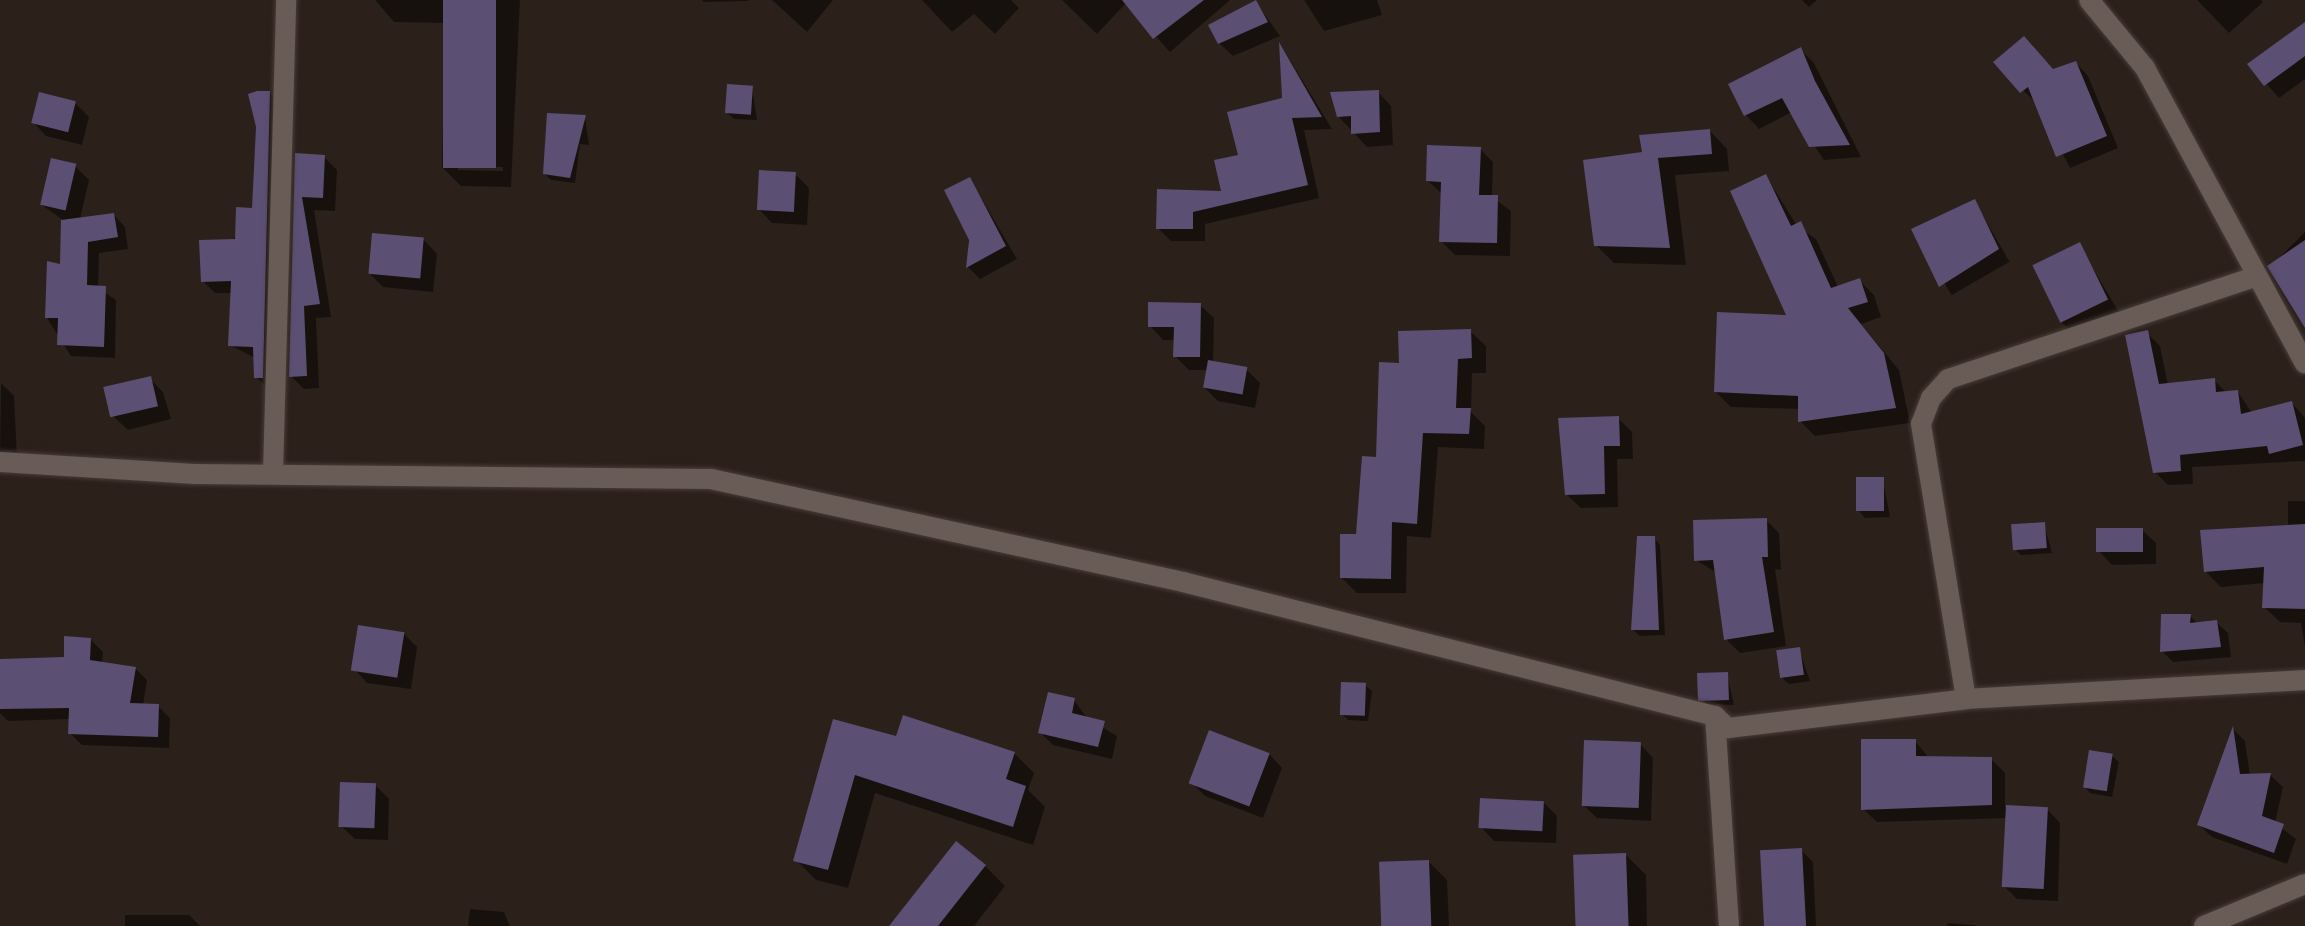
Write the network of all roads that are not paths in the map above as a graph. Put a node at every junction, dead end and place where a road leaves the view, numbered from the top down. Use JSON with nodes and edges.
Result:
{"nodes":[{"id":1,"x":286,"y":0,"type":"edge"},
{"id":2,"x":2089,"y":0,"type":"edge"},
{"id":3,"x":2255,"y":277,"type":"junction"},
{"id":4,"x":2305,"y":364,"type":"edge"},
{"id":5,"x":0,"y":462,"type":"edge"},
{"id":6,"x":273,"y":473,"type":"junction"},
{"id":7,"x":2305,"y":680,"type":"edge"},
{"id":8,"x":1966,"y":699,"type":"junction"},
{"id":9,"x":1715,"y":716,"type":"junction"},
{"id":10,"x":2305,"y":884,"type":"edge"},
{"id":11,"x":1729,"y":926,"type":"edge"},
{"id":12,"x":2204,"y":926,"type":"edge"}],
"edges":[{"from":1,"to":6,"type":"street"},
{"from":2,"to":3,"type":"street"},
{"from":3,"to":4,"type":"street"},
{"from":3,"to":8,"type":"street"},
{"from":5,"to":6,"type":"street"},
{"from":6,"to":9,"type":"street"},
{"from":7,"to":8,"type":"street"},
{"from":8,"to":9,"type":"street"},
{"from":9,"to":11,"type":"street"},
{"from":10,"to":12,"type":"street"}]}
